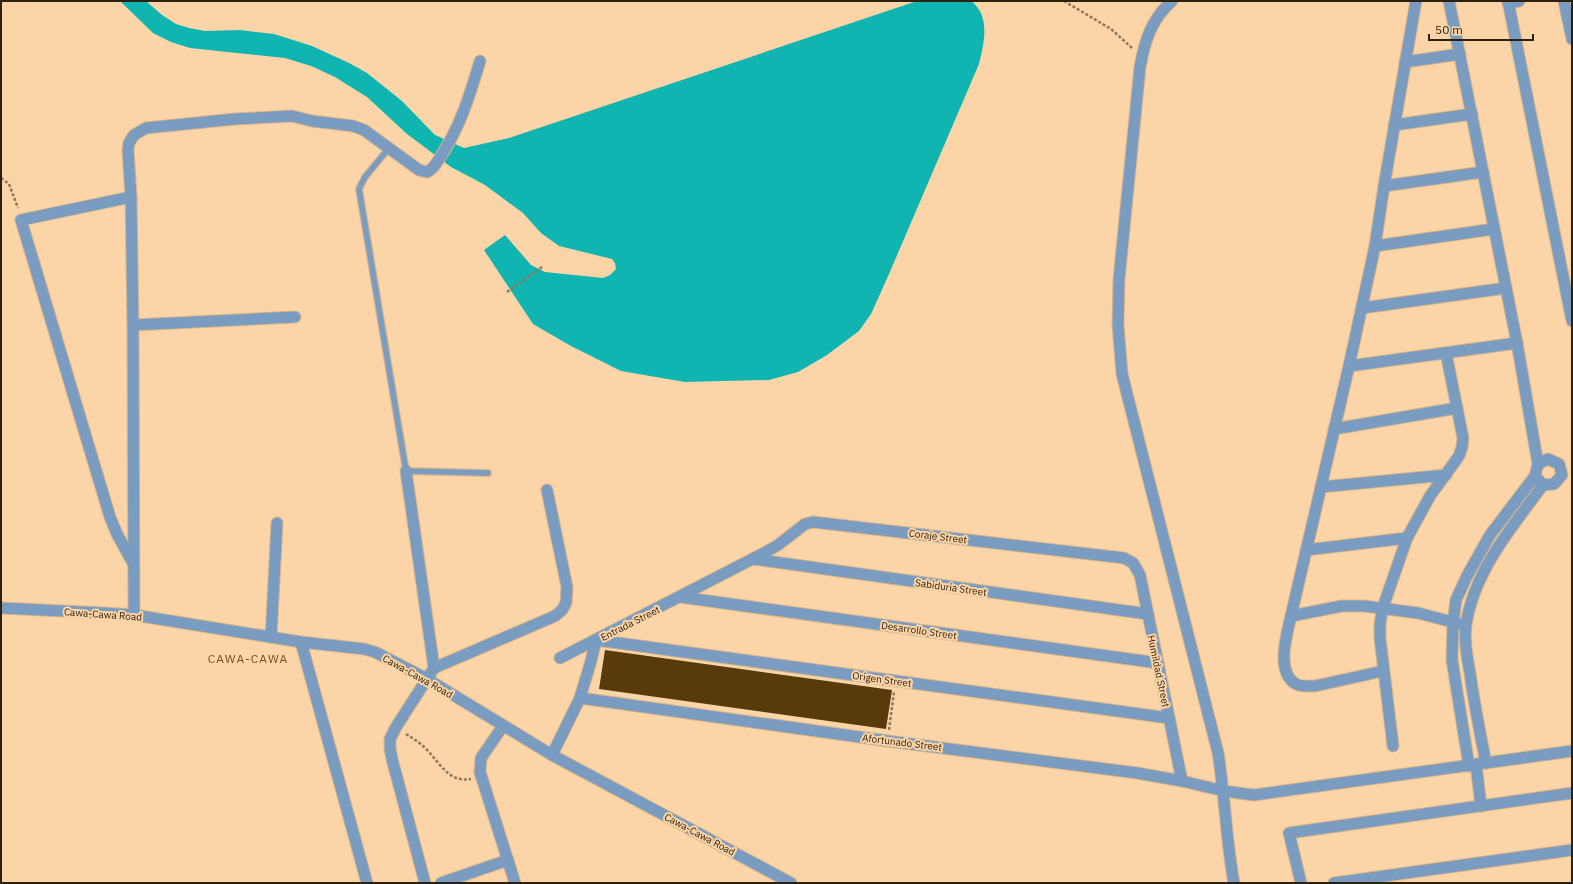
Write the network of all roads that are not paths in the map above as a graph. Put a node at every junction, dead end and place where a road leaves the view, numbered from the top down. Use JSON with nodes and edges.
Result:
{"nodes":[{"id":1,"x":1172,"y":1,"type":"edge"},
{"id":2,"x":1417,"y":1,"type":"edge"},
{"id":3,"x":1449,"y":1,"type":"edge"},
{"id":4,"x":1564,"y":1,"type":"edge"},
{"id":5,"x":1512,"y":2,"type":"edge"},
{"id":6,"x":1572,"y":39,"type":"edge"},
{"id":7,"x":1460,"y":54,"type":"junction"},
{"id":8,"x":480,"y":61,"type":"dead end"},
{"id":9,"x":1405,"y":62,"type":"junction"},
{"id":10,"x":1472,"y":114,"type":"junction"},
{"id":11,"x":1394,"y":126,"type":"junction"},
{"id":12,"x":389,"y":148,"type":"junction"},
{"id":13,"x":1483,"y":172,"type":"junction"},
{"id":14,"x":1384,"y":186,"type":"junction"},
{"id":15,"x":131,"y":198,"type":"junction"},
{"id":16,"x":1494,"y":229,"type":"junction"},
{"id":17,"x":1375,"y":246,"type":"junction"},
{"id":18,"x":1506,"y":288,"type":"junction"},
{"id":19,"x":1362,"y":308,"type":"junction"},
{"id":20,"x":295,"y":317,"type":"dead end"},
{"id":21,"x":1572,"y":322,"type":"edge"},
{"id":22,"x":133,"y":325,"type":"junction"},
{"id":23,"x":1517,"y":343,"type":"junction"},
{"id":24,"x":1446,"y":352,"type":"junction"},
{"id":25,"x":1349,"y":366,"type":"junction"},
{"id":26,"x":1457,"y":408,"type":"junction"},
{"id":27,"x":1334,"y":429,"type":"junction"},
{"id":28,"x":1538,"y":464,"type":"junction"},
{"id":29,"x":406,"y":471,"type":"junction"},
{"id":30,"x":488,"y":473,"type":"dead end"},
{"id":31,"x":1446,"y":475,"type":"junction"},
{"id":32,"x":1535,"y":476,"type":"junction"},
{"id":33,"x":1543,"y":484,"type":"junction"},
{"id":34,"x":1321,"y":488,"type":"junction"},
{"id":35,"x":547,"y":490,"type":"dead end"},
{"id":36,"x":277,"y":523,"type":"dead end"},
{"id":37,"x":1407,"y":538,"type":"junction"},
{"id":38,"x":1306,"y":550,"type":"junction"},
{"id":39,"x":753,"y":559,"type":"junction"},
{"id":40,"x":134,"y":564,"type":"junction"},
{"id":41,"x":1133,"y":564,"type":"joint"},
{"id":42,"x":680,"y":597,"type":"junction"},
{"id":43,"x":1383,"y":607,"type":"junction"},
{"id":44,"x":1,"y":608,"type":"edge"},
{"id":45,"x":1148,"y":614,"type":"junction"},
{"id":46,"x":134,"y":615,"type":"junction"},
{"id":47,"x":1291,"y":616,"type":"junction"},
{"id":48,"x":1453,"y":623,"type":"junction"},
{"id":49,"x":1466,"y":626,"type":"junction"},
{"id":50,"x":271,"y":637,"type":"junction"},
{"id":51,"x":596,"y":640,"type":"junction"},
{"id":52,"x":301,"y":642,"type":"junction"},
{"id":53,"x":560,"y":658,"type":"dead end"},
{"id":54,"x":1158,"y":663,"type":"junction"},
{"id":55,"x":434,"y":668,"type":"junction"},
{"id":56,"x":1383,"y":671,"type":"junction"},
{"id":57,"x":427,"y":679,"type":"junction"},
{"id":58,"x":580,"y":698,"type":"junction"},
{"id":59,"x":1169,"y":718,"type":"junction"},
{"id":60,"x":503,"y":726,"type":"junction"},
{"id":61,"x":1393,"y":746,"type":"dead end"},
{"id":62,"x":1572,"y":751,"type":"edge"},
{"id":63,"x":552,"y":755,"type":"junction"},
{"id":64,"x":1477,"y":764,"type":"junction"},
{"id":65,"x":1182,"y":781,"type":"junction"},
{"id":66,"x":1224,"y":791,"type":"junction"},
{"id":67,"x":1572,"y":793,"type":"edge"},
{"id":68,"x":1480,"y":806,"type":"junction"},
{"id":69,"x":1572,"y":850,"type":"edge"},
{"id":70,"x":508,"y":860,"type":"junction"},
{"id":71,"x":367,"y":883,"type":"edge"},
{"id":72,"x":426,"y":883,"type":"edge"},
{"id":73,"x":441,"y":883,"type":"edge"},
{"id":74,"x":515,"y":883,"type":"edge"},
{"id":75,"x":790,"y":883,"type":"edge"},
{"id":76,"x":1234,"y":883,"type":"edge"},
{"id":77,"x":1301,"y":883,"type":"edge"},
{"id":78,"x":1334,"y":883,"type":"edge"}],
"edges":[{"from":1,"to":66,"type":"street"},
{"from":2,"to":9,"type":"street"},
{"from":3,"to":7,"type":"street"},
{"from":4,"to":6,"type":"street"},
{"from":5,"to":21,"type":"street"},
{"from":7,"to":9,"type":"street"},
{"from":7,"to":10,"type":"street"},
{"from":8,"to":12,"type":"street"},
{"from":9,"to":11,"type":"street"},
{"from":10,"to":11,"type":"street"},
{"from":10,"to":13,"type":"street"},
{"from":11,"to":14,"type":"street"},
{"from":12,"to":15,"type":"street"},
{"from":12,"to":29,"type":"lane"},
{"from":13,"to":14,"type":"street"},
{"from":13,"to":16,"type":"street"},
{"from":14,"to":17,"type":"street"},
{"from":15,"to":22,"type":"street"},
{"from":15,"to":40,"type":"street"},
{"from":16,"to":17,"type":"street"},
{"from":16,"to":18,"type":"street"},
{"from":17,"to":19,"type":"street"},
{"from":18,"to":19,"type":"street"},
{"from":18,"to":23,"type":"street"},
{"from":19,"to":25,"type":"street"},
{"from":20,"to":22,"type":"street"},
{"from":22,"to":40,"type":"street"},
{"from":23,"to":24,"type":"street"},
{"from":23,"to":28,"type":"street"},
{"from":24,"to":25,"type":"street"},
{"from":24,"to":26,"type":"street"},
{"from":25,"to":27,"type":"street"},
{"from":26,"to":27,"type":"street"},
{"from":26,"to":31,"type":"street"},
{"from":27,"to":34,"type":"street"},
{"from":28,"to":32,"type":"street"},
{"from":28,"to":33,"type":"street"},
{"from":29,"to":30,"type":"lane"},
{"from":29,"to":55,"type":"street"},
{"from":31,"to":34,"type":"street"},
{"from":31,"to":37,"type":"street"},
{"from":32,"to":33,"type":"street"},
{"from":32,"to":48,"type":"street"},
{"from":33,"to":49,"type":"street"},
{"from":34,"to":38,"type":"street"},
{"from":35,"to":55,"type":"street"},
{"from":36,"to":50,"type":"street"},
{"from":37,"to":38,"type":"street"},
{"from":37,"to":43,"type":"street"},
{"from":38,"to":47,"type":"street"},
{"from":39,"to":41,"type":"street","name":"Coraje Street"},
{"from":39,"to":42,"type":"street","name":"Entrada Street"},
{"from":39,"to":45,"type":"street","name":"Sabiduria Street"},
{"from":40,"to":46,"type":"street"},
{"from":41,"to":45,"type":"street","name":"Humildad Street"},
{"from":42,"to":51,"type":"street","name":"Entrada Street"},
{"from":42,"to":54,"type":"street","name":"Desarrollo Street"},
{"from":43,"to":47,"type":"street"},
{"from":43,"to":48,"type":"street"},
{"from":43,"to":56,"type":"street"},
{"from":44,"to":46,"type":"street","name":"Cawa-Cawa Road"},
{"from":45,"to":54,"type":"street","name":"Humildad Street"},
{"from":46,"to":50,"type":"street","name":"Cawa-Cawa Road"},
{"from":47,"to":56,"type":"street"},
{"from":48,"to":49,"type":"street"},
{"from":48,"to":64,"type":"street"},
{"from":49,"to":64,"type":"street"},
{"from":50,"to":52,"type":"street","name":"Cawa-Cawa Road"},
{"from":51,"to":53,"type":"street"},
{"from":51,"to":58,"type":"street","name":"Entrada Street"},
{"from":51,"to":59,"type":"street","name":"Origen Street"},
{"from":52,"to":57,"type":"street","name":"Cawa-Cawa Road"},
{"from":52,"to":71,"type":"street"},
{"from":54,"to":59,"type":"street","name":"Humildad Street"},
{"from":55,"to":57,"type":"street"},
{"from":56,"to":61,"type":"street"},
{"from":57,"to":60,"type":"street","name":"Cawa-Cawa Road"},
{"from":57,"to":72,"type":"street"},
{"from":58,"to":63,"type":"street","name":"Entrada Street"},
{"from":58,"to":65,"type":"street","name":"Afortunado Street"},
{"from":59,"to":65,"type":"street","name":"Humildad Street"},
{"from":60,"to":63,"type":"street","name":"Cawa-Cawa Road"},
{"from":60,"to":70,"type":"street"},
{"from":62,"to":64,"type":"street","name":"Afortunado Street"},
{"from":63,"to":75,"type":"street","name":"Cawa-Cawa Road"},
{"from":64,"to":66,"type":"street","name":"Afortunado Street"},
{"from":64,"to":68,"type":"street"},
{"from":65,"to":66,"type":"street","name":"Afortunado Street"},
{"from":66,"to":76,"type":"street"},
{"from":67,"to":68,"type":"street"},
{"from":68,"to":77,"type":"street"},
{"from":69,"to":78,"type":"street"},
{"from":70,"to":73,"type":"street"},
{"from":70,"to":74,"type":"street"}]}
